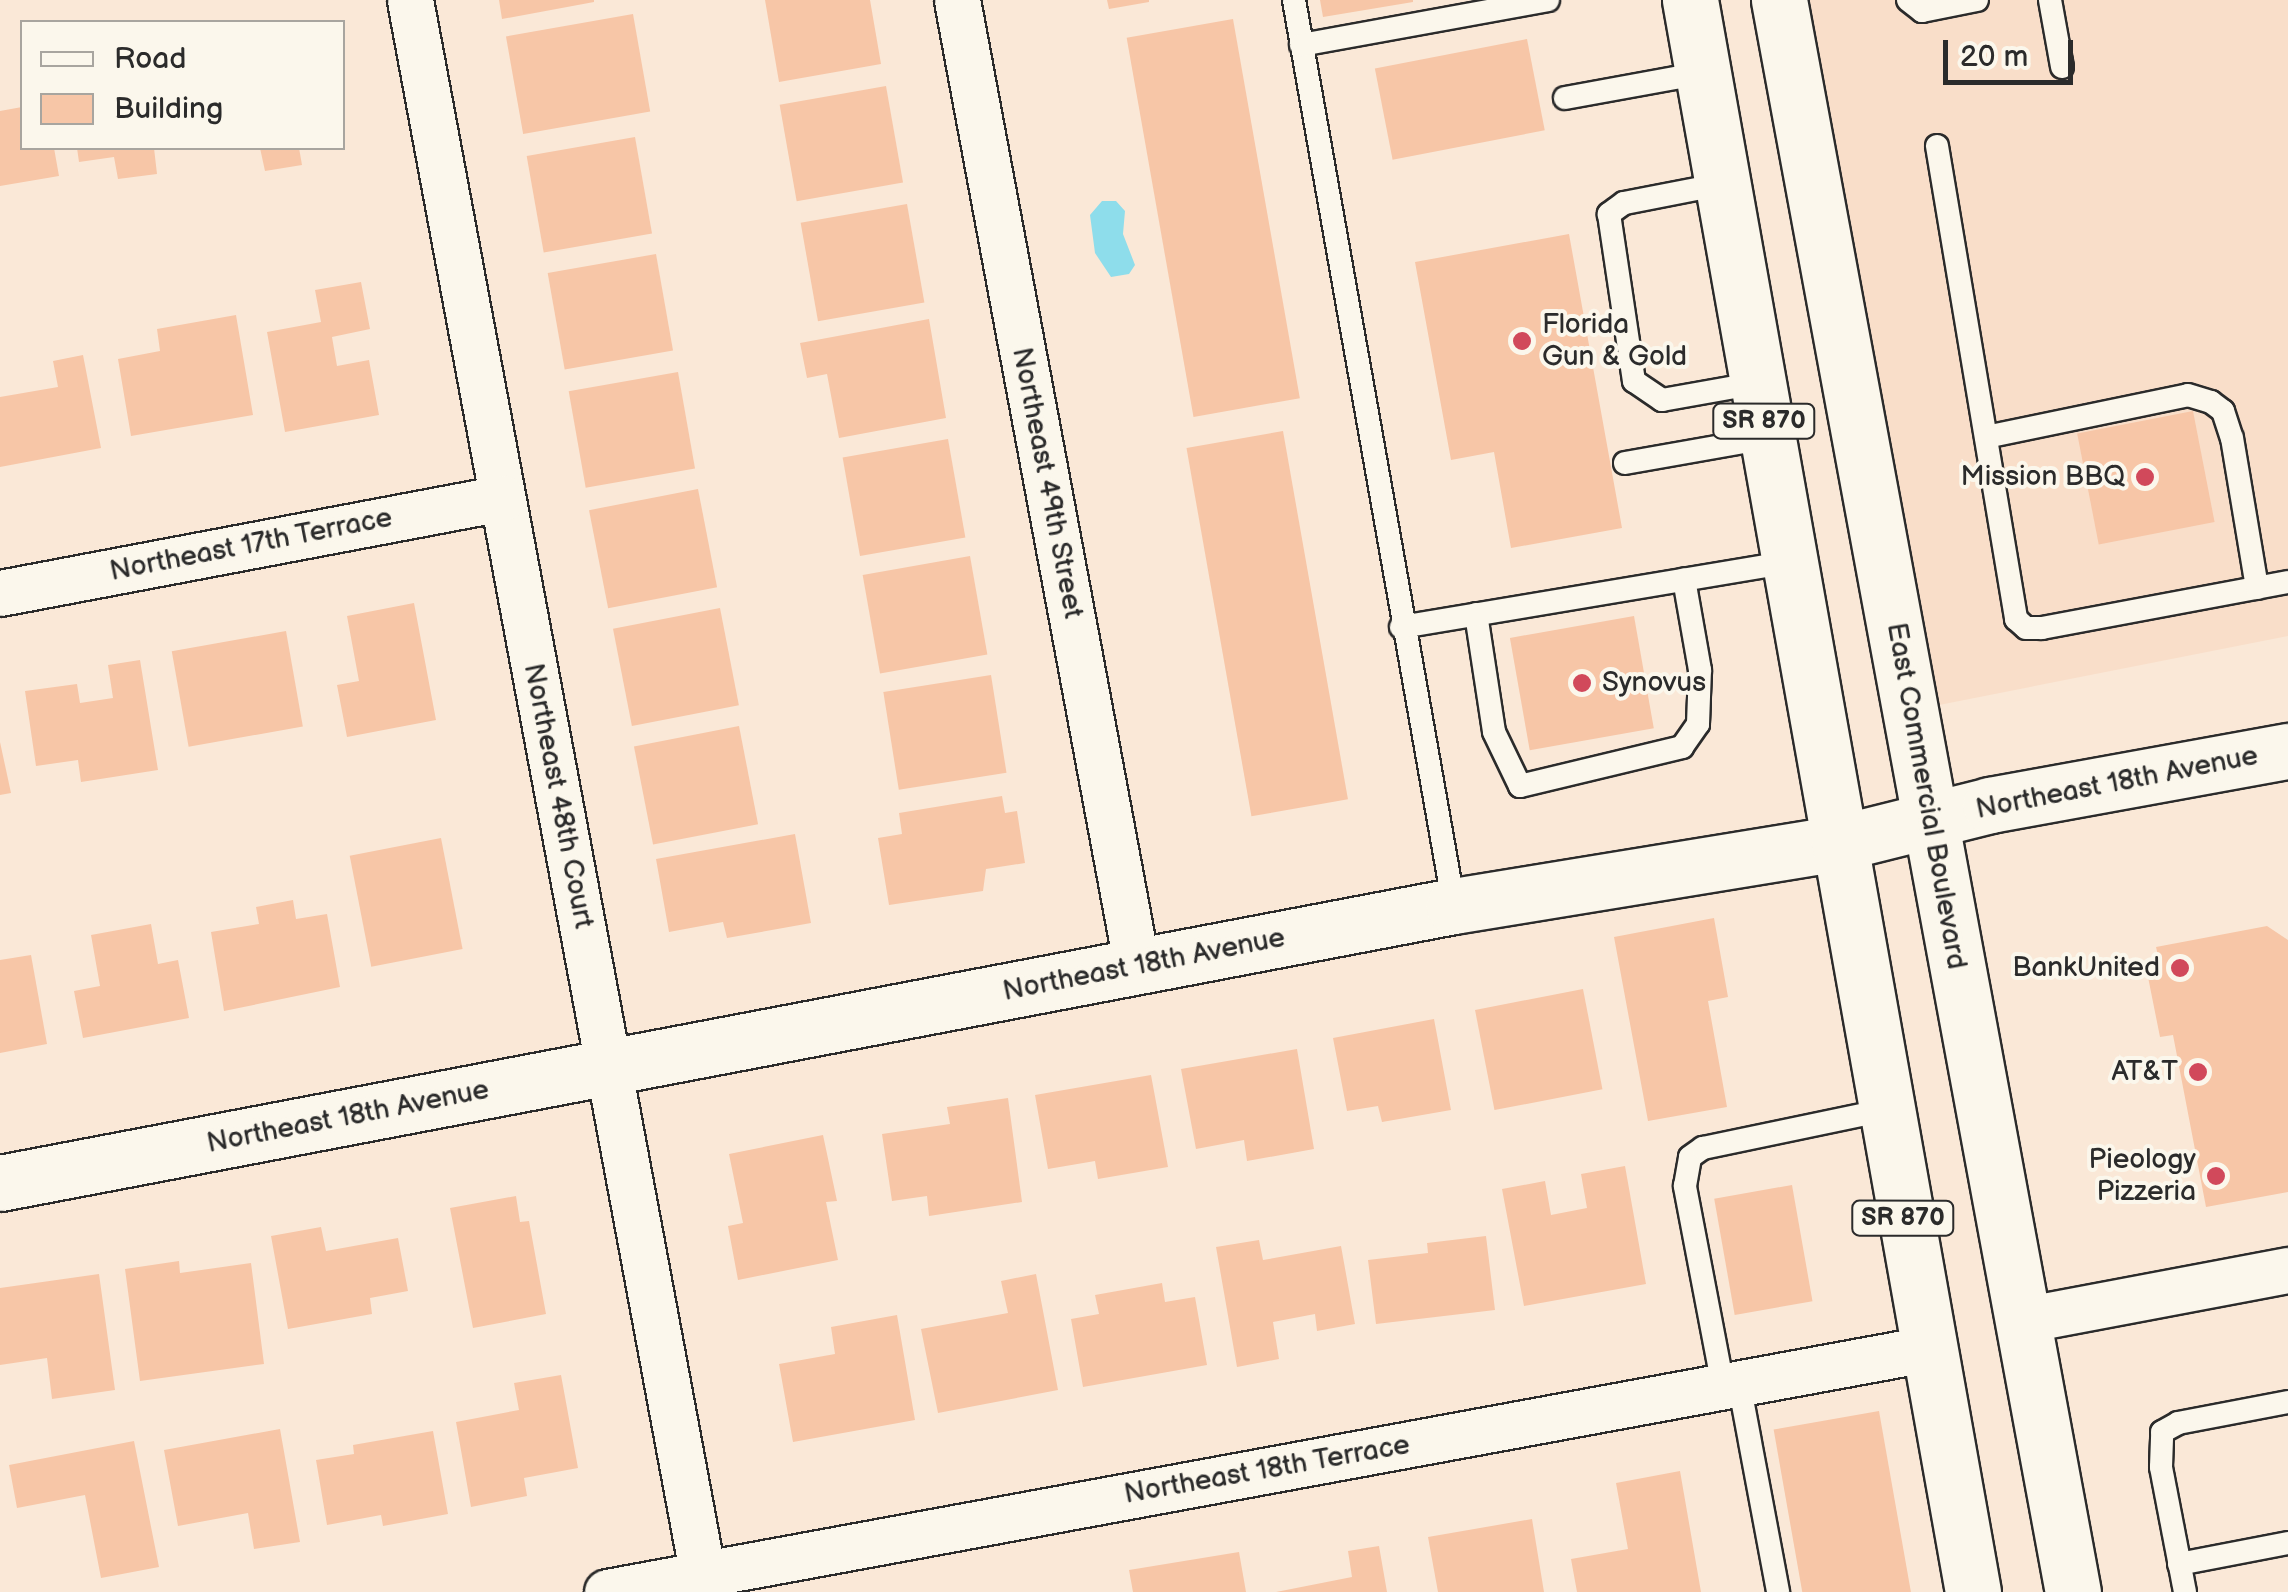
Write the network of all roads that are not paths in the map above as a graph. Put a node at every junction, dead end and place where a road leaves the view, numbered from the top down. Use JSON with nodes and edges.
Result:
{"nodes":[{"id":1,"x":410,"y":0,"type":"edge"},
{"id":2,"x":957,"y":0,"type":"edge"},
{"id":3,"x":1294,"y":0,"type":"edge"},
{"id":4,"x":1548,"y":0,"type":"edge"},
{"id":5,"x":1690,"y":0,"type":"edge"},
{"id":6,"x":1780,"y":0,"type":"edge"},
{"id":7,"x":1908,"y":0,"type":"edge"},
{"id":8,"x":1977,"y":0,"type":"edge"},
{"id":9,"x":2050,"y":0,"type":"edge"},
{"id":10,"x":1301,"y":46,"type":"junction"},
{"id":11,"x":2062,"y":67,"type":"dead end"},
{"id":12,"x":1702,"y":73,"type":"junction"},
{"id":13,"x":1565,"y":98,"type":"dead end"},
{"id":14,"x":1937,"y":146,"type":"dead end"},
{"id":15,"x":1722,"y":184,"type":"junction"},
{"id":16,"x":1757,"y":383,"type":"junction"},
{"id":17,"x":1986,"y":437,"type":"junction"},
{"id":18,"x":1768,"y":438,"type":"junction"},
{"id":19,"x":1625,"y":463,"type":"dead end"},
{"id":20,"x":502,"y":498,"type":"junction"},
{"id":21,"x":1789,"y":562,"type":"junction"},
{"id":22,"x":1684,"y":579,"type":"junction"},
{"id":23,"x":2288,"y":582,"type":"edge"},
{"id":24,"x":2257,"y":588,"type":"junction"},
{"id":25,"x":0,"y":592,"type":"edge"},
{"id":26,"x":1476,"y":614,"type":"junction"},
{"id":27,"x":1402,"y":627,"type":"junction"},
{"id":28,"x":2288,"y":751,"type":"edge"},
{"id":29,"x":1930,"y":820,"type":"junction"},
{"id":30,"x":1839,"y":843,"type":"junction"},
{"id":31,"x":1454,"y":906,"type":"junction"},
{"id":32,"x":1136,"y":967,"type":"junction"},
{"id":33,"x":608,"y":1068,"type":"junction"},
{"id":34,"x":1885,"y":1110,"type":"junction"},
{"id":35,"x":0,"y":1183,"type":"edge"},
{"id":36,"x":2288,"y":1270,"type":"edge"},
{"id":37,"x":2023,"y":1320,"type":"junction"},
{"id":38,"x":1926,"y":1349,"type":"junction"},
{"id":39,"x":1731,"y":1385,"type":"junction"},
{"id":40,"x":2288,"y":1402,"type":"edge"},
{"id":41,"x":2288,"y":1543,"type":"edge"},
{"id":42,"x":2180,"y":1564,"type":"junction"},
{"id":43,"x":705,"y":1583,"type":"edge"},
{"id":44,"x":607,"y":1592,"type":"edge"},
{"id":45,"x":1778,"y":1592,"type":"edge"},
{"id":46,"x":1973,"y":1592,"type":"edge"},
{"id":47,"x":2073,"y":1592,"type":"edge"},
{"id":48,"x":2184,"y":1592,"type":"edge"}],
"edges":[{"from":1,"to":20,"type":"street","name":"Northeast 48th Court"},
{"from":2,"to":32,"type":"street","name":"Northeast 49th Street"},
{"from":3,"to":10,"type":"lane"},
{"from":4,"to":10,"type":"lane"},
{"from":5,"to":12,"type":"main road","number":"SR 870"},
{"from":6,"to":29,"type":"main road","name":"East Commercial Boulevard","number":"SR 870"},
{"from":7,"to":8,"type":"lane"},
{"from":9,"to":11,"type":"lane"},
{"from":10,"to":27,"type":"lane"},
{"from":12,"to":13,"type":"lane"},
{"from":12,"to":15,"type":"main road","number":"SR 870"},
{"from":14,"to":17,"type":"lane"},
{"from":15,"to":16,"type":"main road","number":"SR 870"},
{"from":15,"to":16,"type":"lane"},
{"from":16,"to":18,"type":"main road","number":"SR 870"},
{"from":17,"to":24,"type":"lane"},
{"from":17,"to":24,"type":"lane"},
{"from":18,"to":19,"type":"lane"},
{"from":18,"to":21,"type":"main road","number":"SR 870"},
{"from":20,"to":25,"type":"street","name":"Northeast 17th Terrace"},
{"from":20,"to":33,"type":"street","name":"Northeast 48th Court"},
{"from":21,"to":22,"type":"lane"},
{"from":21,"to":30,"type":"main road","number":"SR 870"},
{"from":22,"to":26,"type":"lane"},
{"from":22,"to":26,"type":"lane"},
{"from":23,"to":24,"type":"lane"},
{"from":26,"to":27,"type":"lane"},
{"from":27,"to":31,"type":"lane"},
{"from":28,"to":29,"type":"main road","name":"Northeast 18th Avenue"},
{"from":29,"to":30,"type":"main road","name":"Northeast 18th Avenue"},
{"from":29,"to":37,"type":"main road","name":"East Commercial Boulevard","number":"SR 870"},
{"from":30,"to":31,"type":"main road","name":"Northeast 18th Avenue"},
{"from":30,"to":34,"type":"main road","number":"SR 870"},
{"from":31,"to":32,"type":"main road","name":"Northeast 18th Avenue"},
{"from":32,"to":33,"type":"main road","name":"Northeast 18th Avenue"},
{"from":33,"to":35,"type":"main road","name":"Northeast 18th Avenue"},
{"from":33,"to":43,"type":"street","name":"Northeast 48th Court"},
{"from":34,"to":38,"type":"main road","number":"SR 870"},
{"from":34,"to":39,"type":"lane"},
{"from":36,"to":37,"type":"street"},
{"from":37,"to":47,"type":"main road","name":"East Commercial Boulevard","number":"SR 870"},
{"from":38,"to":39,"type":"street","name":"Northeast 18th Terrace"},
{"from":38,"to":46,"type":"main road","number":"SR 870"},
{"from":39,"to":43,"type":"street","name":"Northeast 18th Terrace"},
{"from":39,"to":45,"type":"lane"},
{"from":40,"to":42,"type":"lane"},
{"from":41,"to":42,"type":"lane"},
{"from":42,"to":48,"type":"lane"},
{"from":43,"to":44,"type":"street","name":"Northeast 18th Terrace"}]}
